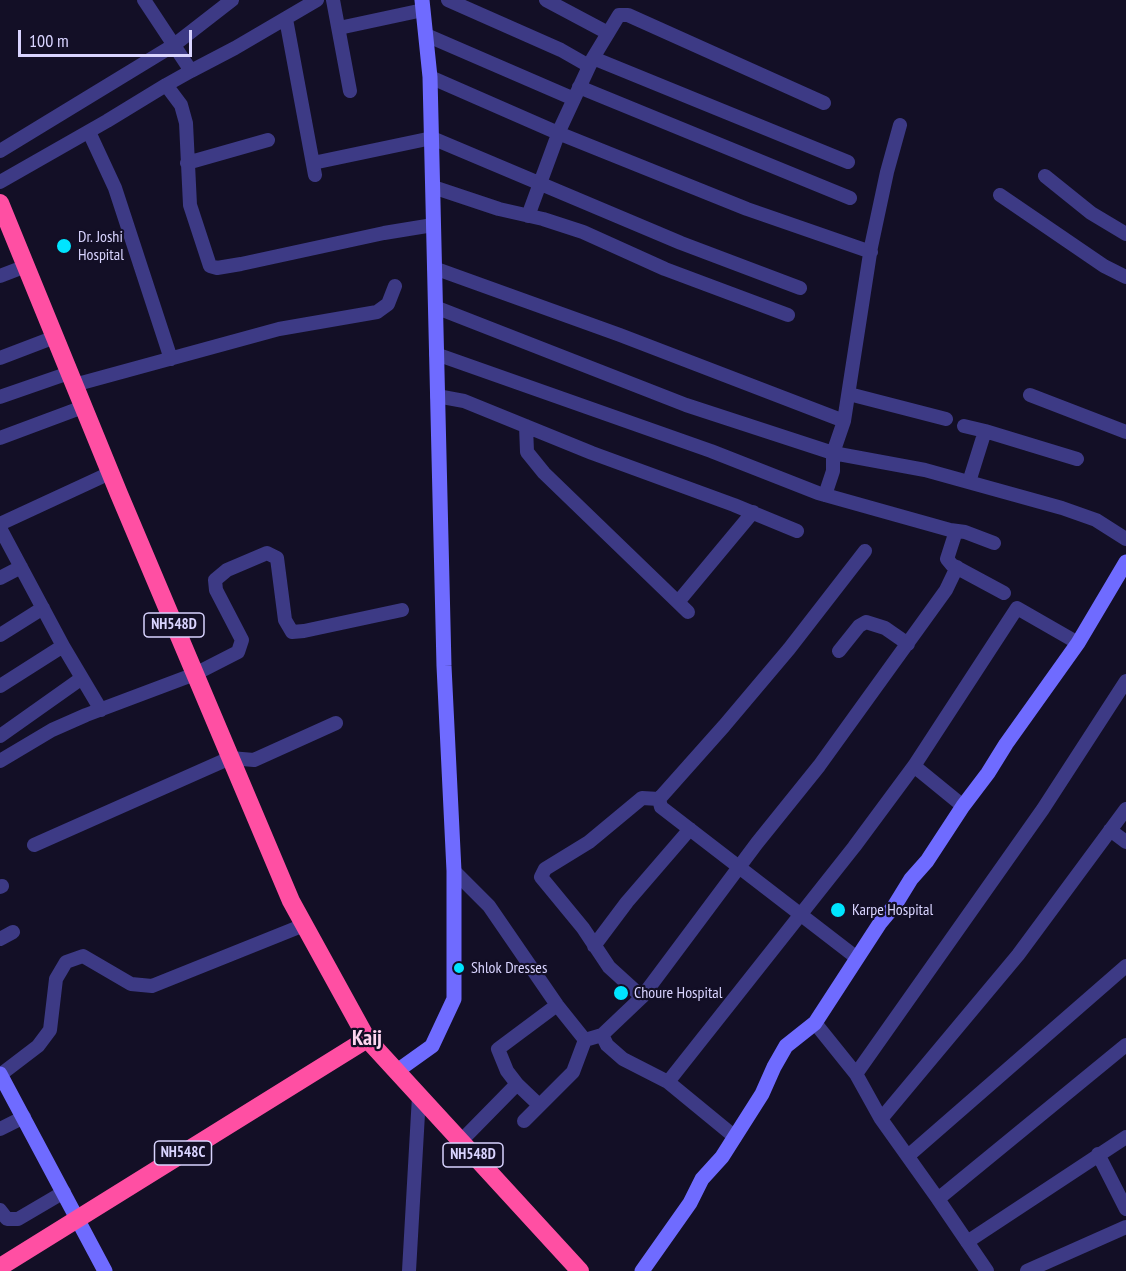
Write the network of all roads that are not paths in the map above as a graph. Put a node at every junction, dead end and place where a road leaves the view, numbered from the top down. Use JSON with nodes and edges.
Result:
{"nodes":[{"id":1,"x":144,"y":0,"type":"edge"},
{"id":2,"x":232,"y":0,"type":"edge"},
{"id":3,"x":317,"y":0,"type":"edge"},
{"id":4,"x":333,"y":0,"type":"edge"},
{"id":5,"x":448,"y":0,"type":"edge"},
{"id":6,"x":546,"y":0,"type":"edge"},
{"id":7,"x":423,"y":5,"type":"edge"},
{"id":8,"x":286,"y":19,"type":"junction"},
{"id":9,"x":339,"y":28,"type":"junction"},
{"id":10,"x":608,"y":33,"type":"junction"},
{"id":11,"x":426,"y":35,"type":"junction"},
{"id":12,"x":174,"y":45,"type":"junction"},
{"id":13,"x":591,"y":62,"type":"junction"},
{"id":14,"x":191,"y":71,"type":"junction"},
{"id":15,"x":430,"y":77,"type":"junction"},
{"id":16,"x":166,"y":85,"type":"junction"},
{"id":17,"x":350,"y":91,"type":"dead end"},
{"id":18,"x":577,"y":93,"type":"junction"},
{"id":19,"x":824,"y":103,"type":"dead end"},
{"id":20,"x":900,"y":125,"type":"dead end"},
{"id":21,"x":89,"y":132,"type":"junction"},
{"id":22,"x":558,"y":133,"type":"junction"},
{"id":23,"x":432,"y":138,"type":"junction"},
{"id":24,"x":268,"y":140,"type":"dead end"},
{"id":25,"x":0,"y":151,"type":"edge"},
{"id":26,"x":848,"y":162,"type":"dead end"},
{"id":27,"x":187,"y":163,"type":"junction"},
{"id":28,"x":1045,"y":176,"type":"dead end"},
{"id":29,"x":0,"y":182,"type":"edge"},
{"id":30,"x":538,"y":183,"type":"junction"},
{"id":31,"x":433,"y":187,"type":"junction"},
{"id":32,"x":1000,"y":195,"type":"dead end"},
{"id":33,"x":850,"y":198,"type":"dead end"},
{"id":34,"x":0,"y":202,"type":"edge"},
{"id":35,"x":528,"y":216,"type":"junction"},
{"id":36,"x":434,"y":225,"type":"junction"},
{"id":37,"x":1126,"y":234,"type":"edge"},
{"id":38,"x":870,"y":252,"type":"junction"},
{"id":39,"x":26,"y":266,"type":"junction"},
{"id":40,"x":434,"y":268,"type":"junction"},
{"id":41,"x":0,"y":276,"type":"edge"},
{"id":42,"x":1126,"y":278,"type":"edge"},
{"id":43,"x":395,"y":286,"type":"dead end"},
{"id":44,"x":800,"y":288,"type":"dead end"},
{"id":45,"x":435,"y":307,"type":"junction"},
{"id":46,"x":788,"y":315,"type":"dead end"},
{"id":47,"x":55,"y":337,"type":"junction"},
{"id":48,"x":436,"y":354,"type":"junction"},
{"id":49,"x":0,"y":358,"type":"edge"},
{"id":50,"x":171,"y":359,"type":"junction"},
{"id":51,"x":72,"y":379,"type":"junction"},
{"id":52,"x":849,"y":394,"type":"junction"},
{"id":53,"x":1030,"y":394,"type":"dead end"},
{"id":54,"x":437,"y":396,"type":"junction"},
{"id":55,"x":0,"y":397,"type":"edge"},
{"id":56,"x":83,"y":407,"type":"junction"},
{"id":57,"x":946,"y":419,"type":"dead end"},
{"id":58,"x":844,"y":421,"type":"junction"},
{"id":59,"x":526,"y":426,"type":"junction"},
{"id":60,"x":964,"y":426,"type":"dead end"},
{"id":61,"x":985,"y":431,"type":"junction"},
{"id":62,"x":1126,"y":432,"type":"edge"},
{"id":63,"x":0,"y":438,"type":"edge"},
{"id":64,"x":833,"y":453,"type":"junction"},
{"id":65,"x":1077,"y":459,"type":"dead end"},
{"id":66,"x":110,"y":473,"type":"junction"},
{"id":67,"x":969,"y":482,"type":"junction"},
{"id":68,"x":825,"y":495,"type":"junction"},
{"id":69,"x":753,"y":512,"type":"junction"},
{"id":70,"x":1,"y":529,"type":"edge"},
{"id":71,"x":797,"y":531,"type":"dead end"},
{"id":72,"x":956,"y":531,"type":"junction"},
{"id":73,"x":1126,"y":539,"type":"edge"},
{"id":74,"x":994,"y":543,"type":"dead end"},
{"id":75,"x":865,"y":551,"type":"dead end"},
{"id":76,"x":1126,"y":562,"type":"edge"},
{"id":77,"x":21,"y":567,"type":"junction"},
{"id":78,"x":957,"y":567,"type":"junction"},
{"id":79,"x":0,"y":578,"type":"edge"},
{"id":80,"x":1004,"y":592,"type":"dead end"},
{"id":81,"x":678,"y":602,"type":"junction"},
{"id":82,"x":43,"y":608,"type":"junction"},
{"id":83,"x":402,"y":610,"type":"dead end"},
{"id":84,"x":688,"y":612,"type":"dead end"},
{"id":85,"x":0,"y":635,"type":"edge"},
{"id":86,"x":1078,"y":643,"type":"junction"},
{"id":87,"x":908,"y":644,"type":"junction"},
{"id":88,"x":63,"y":646,"type":"junction"},
{"id":89,"x":839,"y":651,"type":"dead end"},
{"id":90,"x":195,"y":674,"type":"junction"},
{"id":91,"x":82,"y":678,"type":"junction"},
{"id":92,"x":1126,"y":681,"type":"edge"},
{"id":93,"x":0,"y":686,"type":"edge"},
{"id":94,"x":100,"y":710,"type":"junction"},
{"id":95,"x":336,"y":723,"type":"dead end"},
{"id":96,"x":0,"y":736,"type":"edge"},
{"id":97,"x":230,"y":758,"type":"junction"},
{"id":98,"x":0,"y":762,"type":"edge"},
{"id":99,"x":914,"y":766,"type":"junction"},
{"id":100,"x":659,"y":799,"type":"junction"},
{"id":101,"x":963,"y":806,"type":"junction"},
{"id":102,"x":1126,"y":809,"type":"edge"},
{"id":103,"x":690,"y":829,"type":"junction"},
{"id":104,"x":1110,"y":830,"type":"junction"},
{"id":105,"x":1126,"y":842,"type":"edge"},
{"id":106,"x":34,"y":845,"type":"dead end"},
{"id":107,"x":739,"y":868,"type":"junction"},
{"id":108,"x":454,"y":871,"type":"junction"},
{"id":109,"x":800,"y":914,"type":"junction"},
{"id":110,"x":304,"y":925,"type":"junction"},
{"id":111,"x":13,"y":932,"type":"dead end"},
{"id":112,"x":0,"y":939,"type":"edge"},
{"id":113,"x":594,"y":946,"type":"junction"},
{"id":114,"x":857,"y":958,"type":"junction"},
{"id":115,"x":1126,"y":966,"type":"edge"},
{"id":116,"x":642,"y":997,"type":"junction"},
{"id":117,"x":556,"y":1005,"type":"junction"},
{"id":118,"x":815,"y":1023,"type":"junction"},
{"id":119,"x":602,"y":1035,"type":"junction"},
{"id":120,"x":367,"y":1039,"type":"junction"},
{"id":121,"x":585,"y":1040,"type":"junction"},
{"id":122,"x":1126,"y":1045,"type":"edge"},
{"id":123,"x":397,"y":1071,"type":"junction"},
{"id":124,"x":856,"y":1074,"type":"junction"},
{"id":125,"x":0,"y":1075,"type":"edge"},
{"id":126,"x":668,"y":1082,"type":"junction"},
{"id":127,"x":517,"y":1084,"type":"junction"},
{"id":128,"x":419,"y":1096,"type":"junction"},
{"id":129,"x":539,"y":1105,"type":"junction"},
{"id":130,"x":24,"y":1117,"type":"junction"},
{"id":131,"x":881,"y":1119,"type":"junction"},
{"id":132,"x":524,"y":1121,"type":"dead end"},
{"id":133,"x":0,"y":1129,"type":"edge"},
{"id":134,"x":735,"y":1137,"type":"junction"},
{"id":135,"x":1126,"y":1137,"type":"edge"},
{"id":136,"x":461,"y":1141,"type":"junction"},
{"id":137,"x":1098,"y":1154,"type":"junction"},
{"id":138,"x":908,"y":1156,"type":"junction"},
{"id":139,"x":64,"y":1192,"type":"junction"},
{"id":140,"x":938,"y":1199,"type":"junction"},
{"id":141,"x":1126,"y":1209,"type":"edge"},
{"id":142,"x":0,"y":1210,"type":"edge"},
{"id":143,"x":78,"y":1218,"type":"junction"},
{"id":144,"x":1126,"y":1227,"type":"edge"},
{"id":145,"x":967,"y":1242,"type":"junction"},
{"id":146,"x":0,"y":1267,"type":"edge"},
{"id":147,"x":105,"y":1271,"type":"edge"},
{"id":148,"x":409,"y":1271,"type":"edge"},
{"id":149,"x":580,"y":1271,"type":"edge"},
{"id":150,"x":642,"y":1271,"type":"edge"},
{"id":151,"x":987,"y":1271,"type":"edge"},
{"id":152,"x":1027,"y":1271,"type":"edge"}],
"edges":[{"from":1,"to":12,"type":"street"},
{"from":2,"to":12,"type":"street"},
{"from":3,"to":8,"type":"street"},
{"from":4,"to":9,"type":"street"},
{"from":5,"to":13,"type":"street"},
{"from":6,"to":10,"type":"street"},
{"from":7,"to":9,"type":"street"},
{"from":7,"to":11,"type":"street"},
{"from":8,"to":14,"type":"street"},
{"from":8,"to":23,"type":"street"},
{"from":9,"to":17,"type":"street"},
{"from":10,"to":13,"type":"street"},
{"from":10,"to":19,"type":"street"},
{"from":11,"to":15,"type":"street"},
{"from":11,"to":18,"type":"street"},
{"from":12,"to":14,"type":"street"},
{"from":12,"to":25,"type":"street"},
{"from":13,"to":18,"type":"street"},
{"from":13,"to":26,"type":"street"},
{"from":14,"to":16,"type":"street"},
{"from":15,"to":22,"type":"street"},
{"from":15,"to":23,"type":"street"},
{"from":16,"to":21,"type":"street"},
{"from":16,"to":27,"type":"street"},
{"from":18,"to":22,"type":"street"},
{"from":18,"to":33,"type":"street"},
{"from":20,"to":38,"type":"street"},
{"from":21,"to":29,"type":"street"},
{"from":21,"to":50,"type":"street"},
{"from":22,"to":30,"type":"street"},
{"from":22,"to":38,"type":"street"},
{"from":23,"to":30,"type":"street"},
{"from":23,"to":31,"type":"street"},
{"from":24,"to":27,"type":"street"},
{"from":27,"to":36,"type":"street"},
{"from":28,"to":37,"type":"street"},
{"from":30,"to":35,"type":"street"},
{"from":30,"to":44,"type":"street"},
{"from":31,"to":35,"type":"street"},
{"from":31,"to":36,"type":"street"},
{"from":32,"to":42,"type":"street"},
{"from":34,"to":39,"type":"highway","number":"NH548D"},
{"from":35,"to":46,"type":"street"},
{"from":36,"to":40,"type":"street"},
{"from":38,"to":52,"type":"street"},
{"from":39,"to":41,"type":"street"},
{"from":39,"to":47,"type":"highway","number":"NH548D"},
{"from":40,"to":45,"type":"street"},
{"from":40,"to":58,"type":"street"},
{"from":43,"to":50,"type":"street"},
{"from":45,"to":48,"type":"street"},
{"from":45,"to":64,"type":"street"},
{"from":47,"to":49,"type":"street"},
{"from":47,"to":51,"type":"highway","number":"NH548D"},
{"from":48,"to":54,"type":"street"},
{"from":48,"to":68,"type":"street"},
{"from":50,"to":51,"type":"street"},
{"from":51,"to":55,"type":"street"},
{"from":51,"to":56,"type":"highway","number":"NH548D"},
{"from":52,"to":57,"type":"street"},
{"from":52,"to":58,"type":"street"},
{"from":53,"to":62,"type":"street"},
{"from":54,"to":59,"type":"street"},
{"from":54,"to":108,"type":"street"},
{"from":56,"to":63,"type":"street"},
{"from":56,"to":66,"type":"highway","number":"NH548D"},
{"from":58,"to":64,"type":"street"},
{"from":59,"to":69,"type":"street"},
{"from":59,"to":81,"type":"street"},
{"from":60,"to":61,"type":"street"},
{"from":61,"to":65,"type":"street"},
{"from":61,"to":67,"type":"street"},
{"from":64,"to":67,"type":"street"},
{"from":64,"to":68,"type":"street"},
{"from":66,"to":70,"type":"street"},
{"from":66,"to":90,"type":"highway","number":"NH548D"},
{"from":67,"to":73,"type":"street"},
{"from":68,"to":72,"type":"street"},
{"from":69,"to":71,"type":"street"},
{"from":69,"to":81,"type":"street"},
{"from":70,"to":77,"type":"street"},
{"from":72,"to":74,"type":"street"},
{"from":72,"to":78,"type":"street"},
{"from":75,"to":100,"type":"street"},
{"from":76,"to":86,"type":"street"},
{"from":77,"to":79,"type":"street"},
{"from":77,"to":82,"type":"street"},
{"from":78,"to":80,"type":"street"},
{"from":78,"to":87,"type":"street"},
{"from":81,"to":84,"type":"street"},
{"from":82,"to":85,"type":"street"},
{"from":82,"to":88,"type":"street"},
{"from":83,"to":90,"type":"street"},
{"from":86,"to":99,"type":"street"},
{"from":86,"to":101,"type":"street"},
{"from":87,"to":89,"type":"street"},
{"from":87,"to":107,"type":"street"},
{"from":88,"to":91,"type":"street"},
{"from":88,"to":93,"type":"street"},
{"from":90,"to":94,"type":"street"},
{"from":90,"to":97,"type":"highway","number":"NH548D"},
{"from":91,"to":94,"type":"street"},
{"from":91,"to":96,"type":"street"},
{"from":92,"to":124,"type":"street"},
{"from":94,"to":98,"type":"street"},
{"from":95,"to":97,"type":"street"},
{"from":97,"to":106,"type":"street"},
{"from":97,"to":110,"type":"highway","number":"NH548D"},
{"from":99,"to":101,"type":"street"},
{"from":99,"to":109,"type":"street"},
{"from":100,"to":103,"type":"street"},
{"from":100,"to":113,"type":"street"},
{"from":101,"to":114,"type":"street"},
{"from":102,"to":104,"type":"street"},
{"from":103,"to":107,"type":"street"},
{"from":103,"to":113,"type":"street"},
{"from":104,"to":105,"type":"street"},
{"from":104,"to":131,"type":"street"},
{"from":107,"to":109,"type":"street"},
{"from":107,"to":116,"type":"street"},
{"from":108,"to":117,"type":"street"},
{"from":108,"to":123,"type":"street"},
{"from":109,"to":114,"type":"street"},
{"from":109,"to":126,"type":"street"},
{"from":110,"to":120,"type":"highway","number":"NH548D"},
{"from":110,"to":125,"type":"street"},
{"from":111,"to":112,"type":"street"},
{"from":113,"to":116,"type":"street"},
{"from":114,"to":118,"type":"street"},
{"from":115,"to":138,"type":"street"},
{"from":116,"to":119,"type":"street"},
{"from":117,"to":121,"type":"street"},
{"from":117,"to":127,"type":"street"},
{"from":118,"to":124,"type":"street"},
{"from":118,"to":134,"type":"street"},
{"from":119,"to":121,"type":"street"},
{"from":119,"to":126,"type":"street"},
{"from":120,"to":123,"type":"highway","number":"NH548D"},
{"from":120,"to":143,"type":"highway","number":"NH548C"},
{"from":121,"to":129,"type":"street"},
{"from":122,"to":140,"type":"street"},
{"from":123,"to":128,"type":"highway","number":"NH548D"},
{"from":124,"to":131,"type":"street"},
{"from":125,"to":130,"type":"street"},
{"from":126,"to":134,"type":"street"},
{"from":127,"to":129,"type":"street"},
{"from":127,"to":136,"type":"street"},
{"from":128,"to":136,"type":"highway","number":"NH548D"},
{"from":128,"to":148,"type":"street"},
{"from":129,"to":132,"type":"street"},
{"from":130,"to":133,"type":"street"},
{"from":130,"to":139,"type":"street"},
{"from":131,"to":138,"type":"street"},
{"from":134,"to":150,"type":"street"},
{"from":135,"to":137,"type":"street"},
{"from":136,"to":149,"type":"highway","number":"NH548D"},
{"from":137,"to":141,"type":"street"},
{"from":137,"to":145,"type":"street"},
{"from":138,"to":140,"type":"street"},
{"from":139,"to":142,"type":"street"},
{"from":139,"to":143,"type":"street"},
{"from":140,"to":145,"type":"street"},
{"from":143,"to":146,"type":"highway","number":"NH548C"},
{"from":143,"to":147,"type":"street"},
{"from":144,"to":152,"type":"street"},
{"from":145,"to":151,"type":"street"}]}
